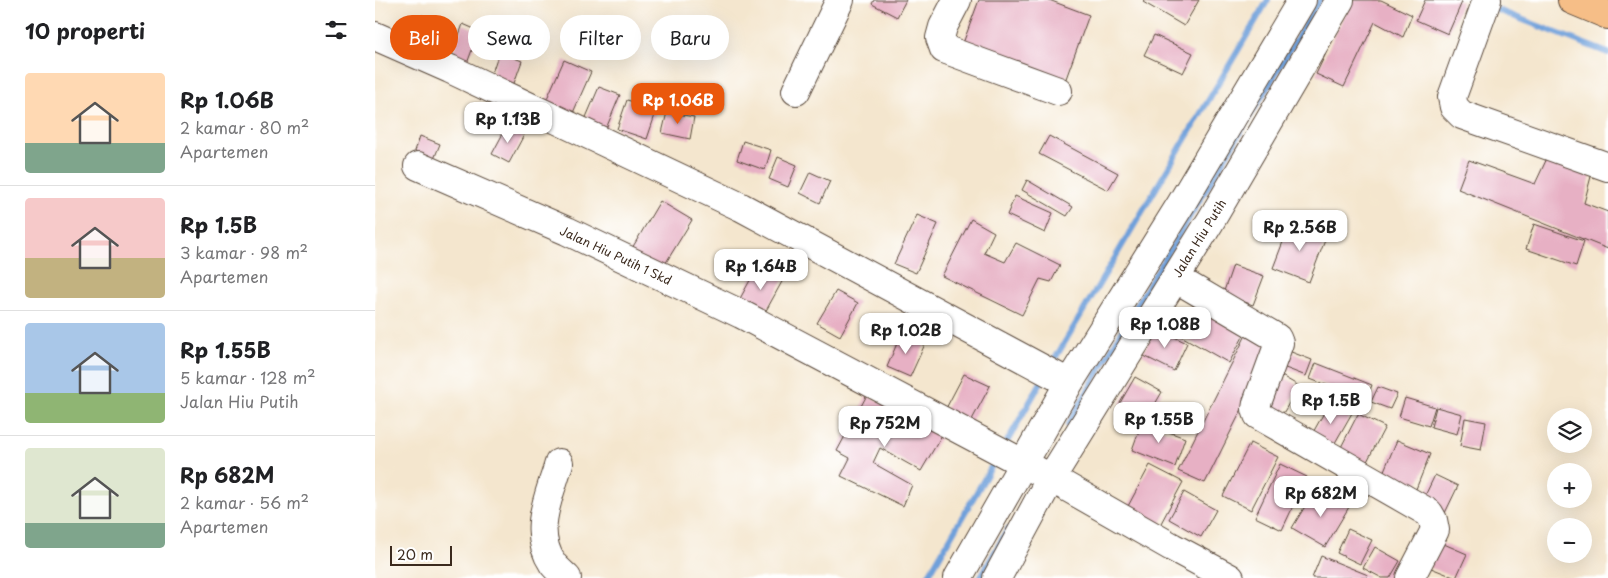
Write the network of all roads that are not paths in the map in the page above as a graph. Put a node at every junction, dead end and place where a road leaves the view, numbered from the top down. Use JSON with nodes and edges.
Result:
{"nodes":[{"id":1,"x":840,"y":0,"type":"edge"},
{"id":2,"x":957,"y":0,"type":"edge"},
{"id":3,"x":1301,"y":0,"type":"edge"},
{"id":4,"x":1340,"y":0,"type":"edge"},
{"id":5,"x":1487,"y":0,"type":"edge"},
{"id":6,"x":1572,"y":0,"type":"edge"},
{"id":7,"x":1608,"y":15,"type":"edge"},
{"id":8,"x":375,"y":36,"type":"edge"},
{"id":9,"x":796,"y":91,"type":"dead end"},
{"id":10,"x":1058,"y":91,"type":"dead end"},
{"id":11,"x":418,"y":166,"type":"dead end"},
{"id":12,"x":1608,"y":167,"type":"edge"},
{"id":13,"x":1181,"y":204,"type":"junction"},
{"id":14,"x":1209,"y":222,"type":"junction"},
{"id":15,"x":1175,"y":278,"type":"junction"},
{"id":16,"x":1069,"y":383,"type":"junction"},
{"id":17,"x":559,"y":463,"type":"dead end"},
{"id":18,"x":1023,"y":464,"type":"junction"},
{"id":19,"x":1051,"y":478,"type":"junction"},
{"id":20,"x":567,"y":578,"type":"edge"},
{"id":21,"x":958,"y":578,"type":"edge"},
{"id":22,"x":997,"y":578,"type":"edge"},
{"id":23,"x":1230,"y":578,"type":"edge"},
{"id":24,"x":1410,"y":578,"type":"edge"}],
"edges":[{"from":1,"to":9,"type":"street"},
{"from":2,"to":10,"type":"street"},
{"from":3,"to":13,"type":"street"},
{"from":4,"to":14,"type":"street","name":"Jalan Hiu Putih"},
{"from":5,"to":12,"type":"street"},
{"from":6,"to":7,"type":"highway"},
{"from":8,"to":16,"type":"street"},
{"from":11,"to":18,"type":"street","name":"Jalan Hiu Putih 1 Skd"},
{"from":13,"to":14,"type":"street"},
{"from":13,"to":16,"type":"street"},
{"from":14,"to":15,"type":"street","name":"Jalan Hiu Putih"},
{"from":15,"to":19,"type":"street","name":"Jalan Hiu Putih"},
{"from":15,"to":24,"type":"street"},
{"from":16,"to":18,"type":"street"},
{"from":17,"to":20,"type":"street"},
{"from":18,"to":19,"type":"street","name":"Jalan Hiu Putih 1 Skd"},
{"from":18,"to":21,"type":"street"},
{"from":19,"to":22,"type":"street","name":"Jalan Hiu Putih"},
{"from":19,"to":23,"type":"street","name":"Jalan Hiu Putih 1 Skd"}]}
